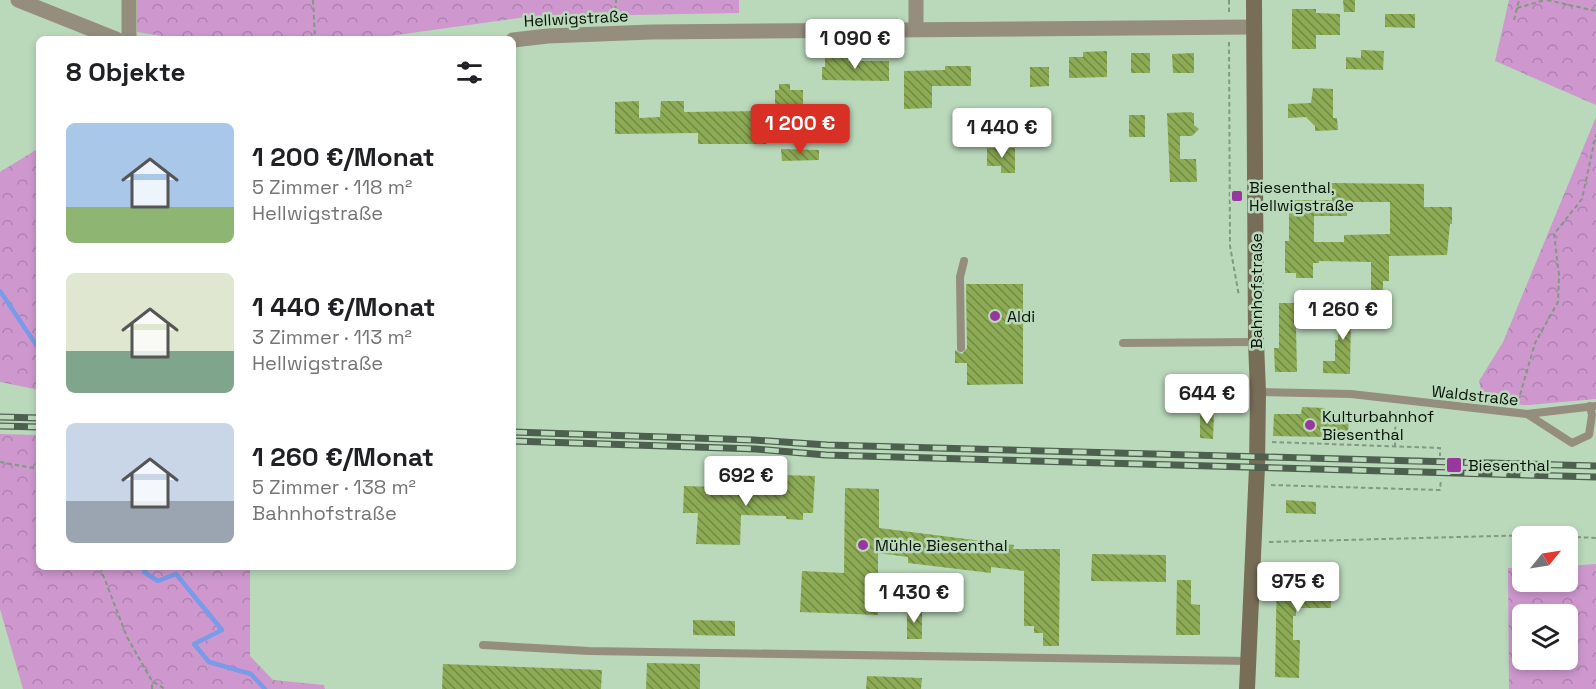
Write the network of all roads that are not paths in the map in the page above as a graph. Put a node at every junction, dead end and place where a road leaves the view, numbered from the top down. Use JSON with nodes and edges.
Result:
{"nodes":[{"id":1,"x":18,"y":0,"type":"edge"},
{"id":2,"x":129,"y":0,"type":"edge"},
{"id":3,"x":916,"y":0,"type":"edge"},
{"id":4,"x":1254,"y":0,"type":"edge"},
{"id":5,"x":1254,"y":27,"type":"junction"},
{"id":6,"x":916,"y":29,"type":"junction"},
{"id":7,"x":108,"y":36,"type":"edge"},
{"id":8,"x":129,"y":36,"type":"edge"},
{"id":9,"x":516,"y":40,"type":"edge"},
{"id":10,"x":964,"y":261,"type":"dead end"},
{"id":11,"x":1256,"y":342,"type":"junction"},
{"id":12,"x":1122,"y":343,"type":"dead end"},
{"id":13,"x":961,"y":348,"type":"dead end"},
{"id":14,"x":1258,"y":392,"type":"junction"},
{"id":15,"x":1593,"y":406,"type":"edge"},
{"id":16,"x":1527,"y":414,"type":"junction"},
{"id":17,"x":483,"y":645,"type":"dead end"},
{"id":18,"x":1248,"y":661,"type":"junction"},
{"id":19,"x":1247,"y":689,"type":"edge"}],
"edges":[{"from":1,"to":7,"type":"street"},
{"from":2,"to":8,"type":"street"},
{"from":3,"to":6,"type":"street"},
{"from":4,"to":5,"type":"main road","name":"Bahnhofstraße"},
{"from":5,"to":6,"type":"street","name":"Hellwigstraße"},
{"from":5,"to":11,"type":"main road","name":"Bahnhofstraße"},
{"from":6,"to":9,"type":"street","name":"Hellwigstraße"},
{"from":10,"to":13,"type":"lane"},
{"from":11,"to":12,"type":"lane"},
{"from":11,"to":14,"type":"main road","name":"Bahnhofstraße"},
{"from":14,"to":16,"type":"lane","name":"Waldstraße"},
{"from":14,"to":18,"type":"main road","name":"Bahnhofstraße"},
{"from":15,"to":16,"type":"lane","name":"Waldstraße"},
{"from":15,"to":16,"type":"lane"},
{"from":17,"to":18,"type":"lane"},
{"from":18,"to":19,"type":"main road","name":"Bahnhofstraße"}]}
